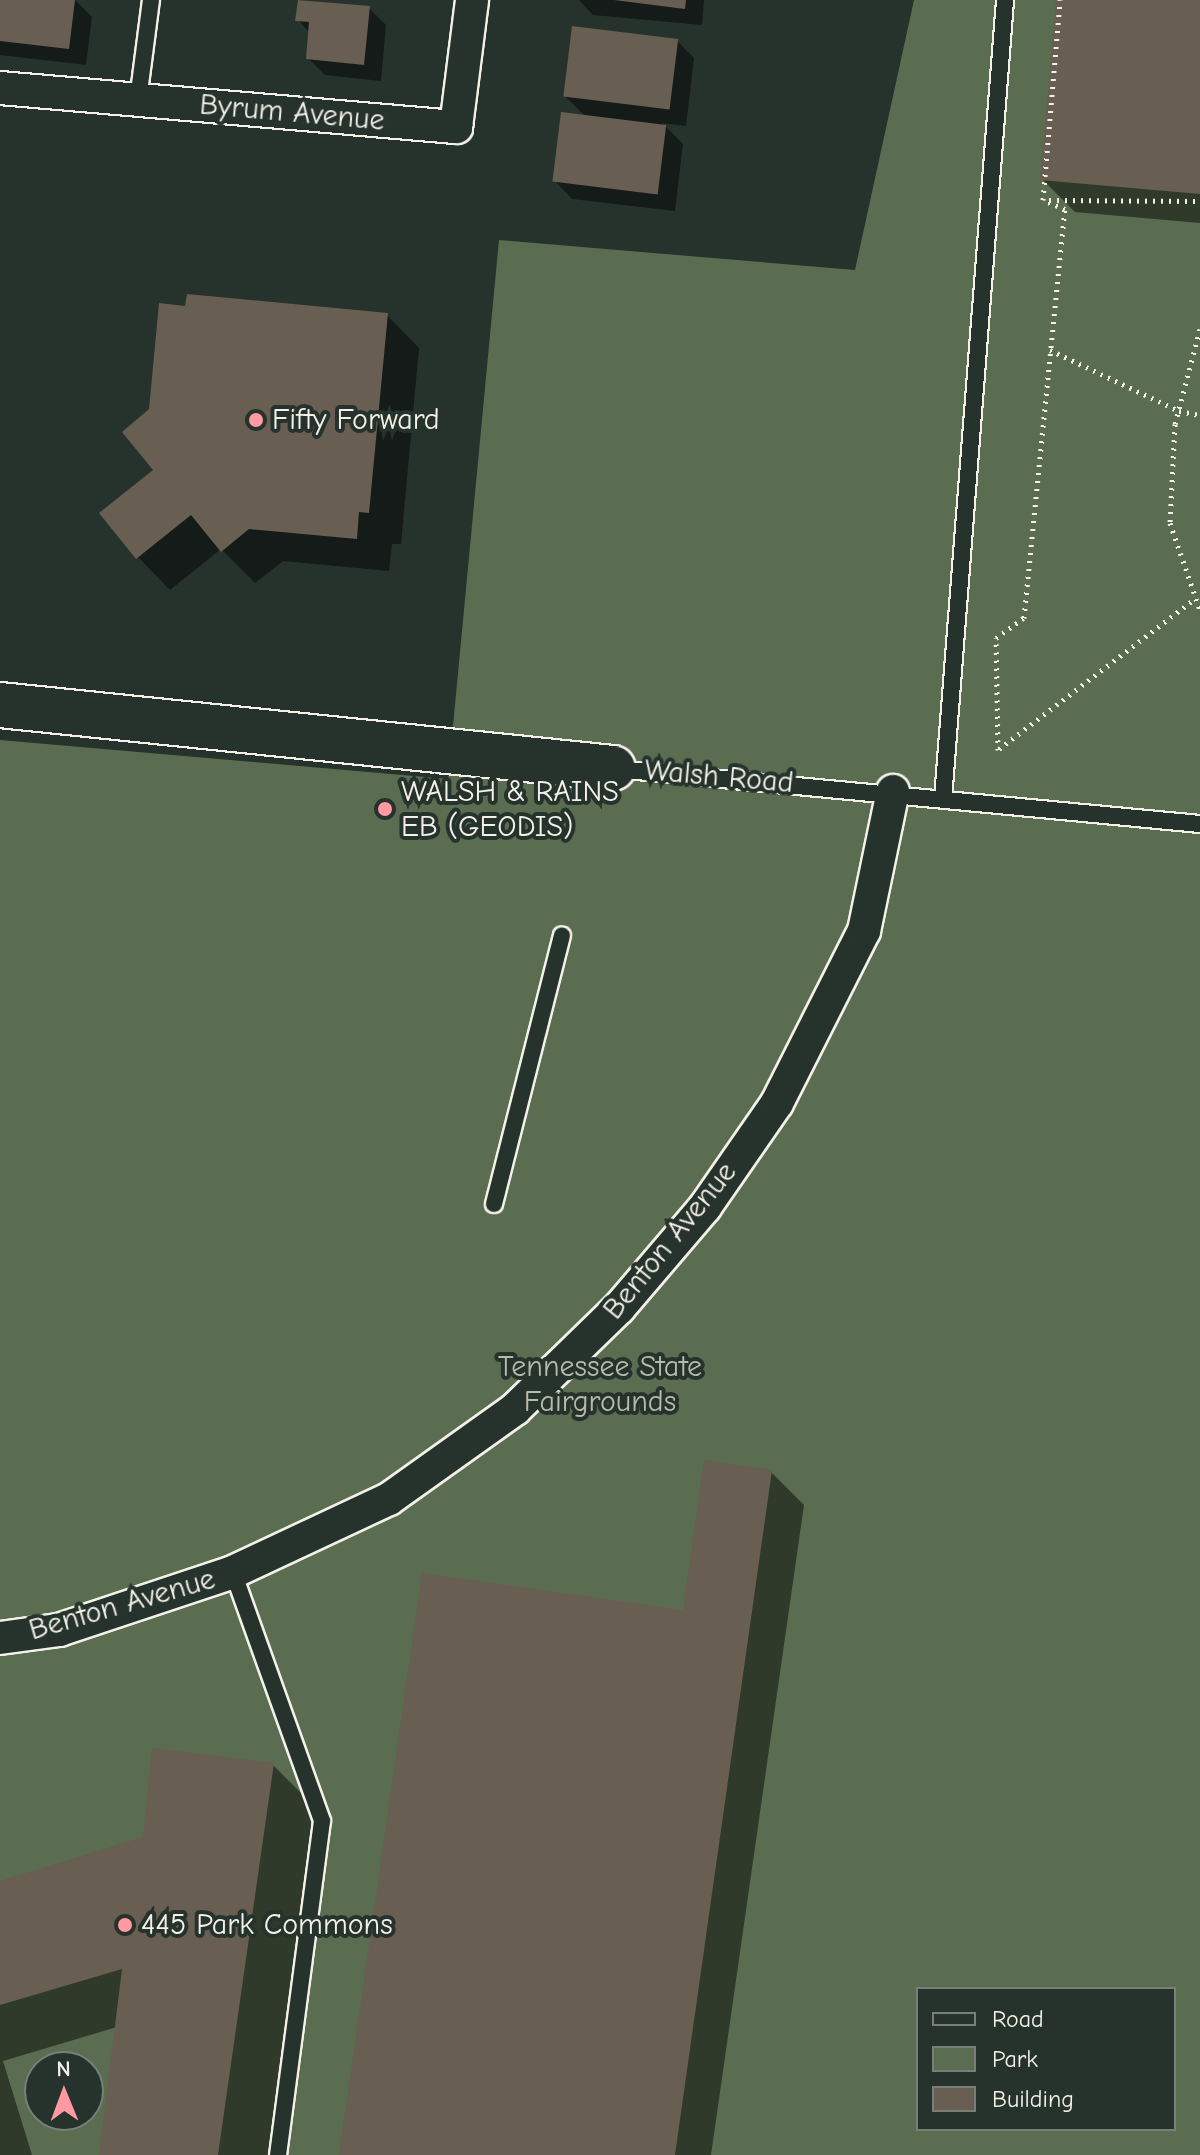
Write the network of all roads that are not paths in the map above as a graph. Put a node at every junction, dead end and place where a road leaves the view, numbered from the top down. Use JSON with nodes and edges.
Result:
{"nodes":[{"id":1,"x":151,"y":0,"type":"edge"},
{"id":2,"x":472,"y":0,"type":"edge"},
{"id":3,"x":1005,"y":0,"type":"edge"},
{"id":4,"x":0,"y":88,"type":"edge"},
{"id":5,"x":138,"y":100,"type":"junction"},
{"id":6,"x":0,"y":705,"type":"edge"},
{"id":7,"x":613,"y":768,"type":"joint"},
{"id":8,"x":893,"y":791,"type":"junction"},
{"id":9,"x":943,"y":799,"type":"junction"},
{"id":10,"x":1200,"y":824,"type":"edge"},
{"id":11,"x":562,"y":935,"type":"dead end"},
{"id":12,"x":494,"y":1204,"type":"dead end"},
{"id":13,"x":233,"y":1572,"type":"junction"},
{"id":14,"x":0,"y":1638,"type":"edge"},
{"id":15,"x":278,"y":2155,"type":"edge"}],
"edges":[{"from":1,"to":5,"type":"lane"},
{"from":2,"to":5,"type":"street","name":"Byrum Avenue"},
{"from":3,"to":9,"type":"lane"},
{"from":4,"to":5,"type":"street","name":"Byrum Avenue"},
{"from":6,"to":7,"type":"main road","name":"Walsh Road"},
{"from":7,"to":8,"type":"lane","name":"Walsh Road"},
{"from":8,"to":9,"type":"lane","name":"Walsh Road"},
{"from":8,"to":13,"type":"street","name":"Benton Avenue"},
{"from":9,"to":10,"type":"lane","name":"Walsh Road"},
{"from":11,"to":12,"type":"lane"},
{"from":13,"to":14,"type":"street","name":"Benton Avenue"},
{"from":13,"to":15,"type":"lane"}]}
